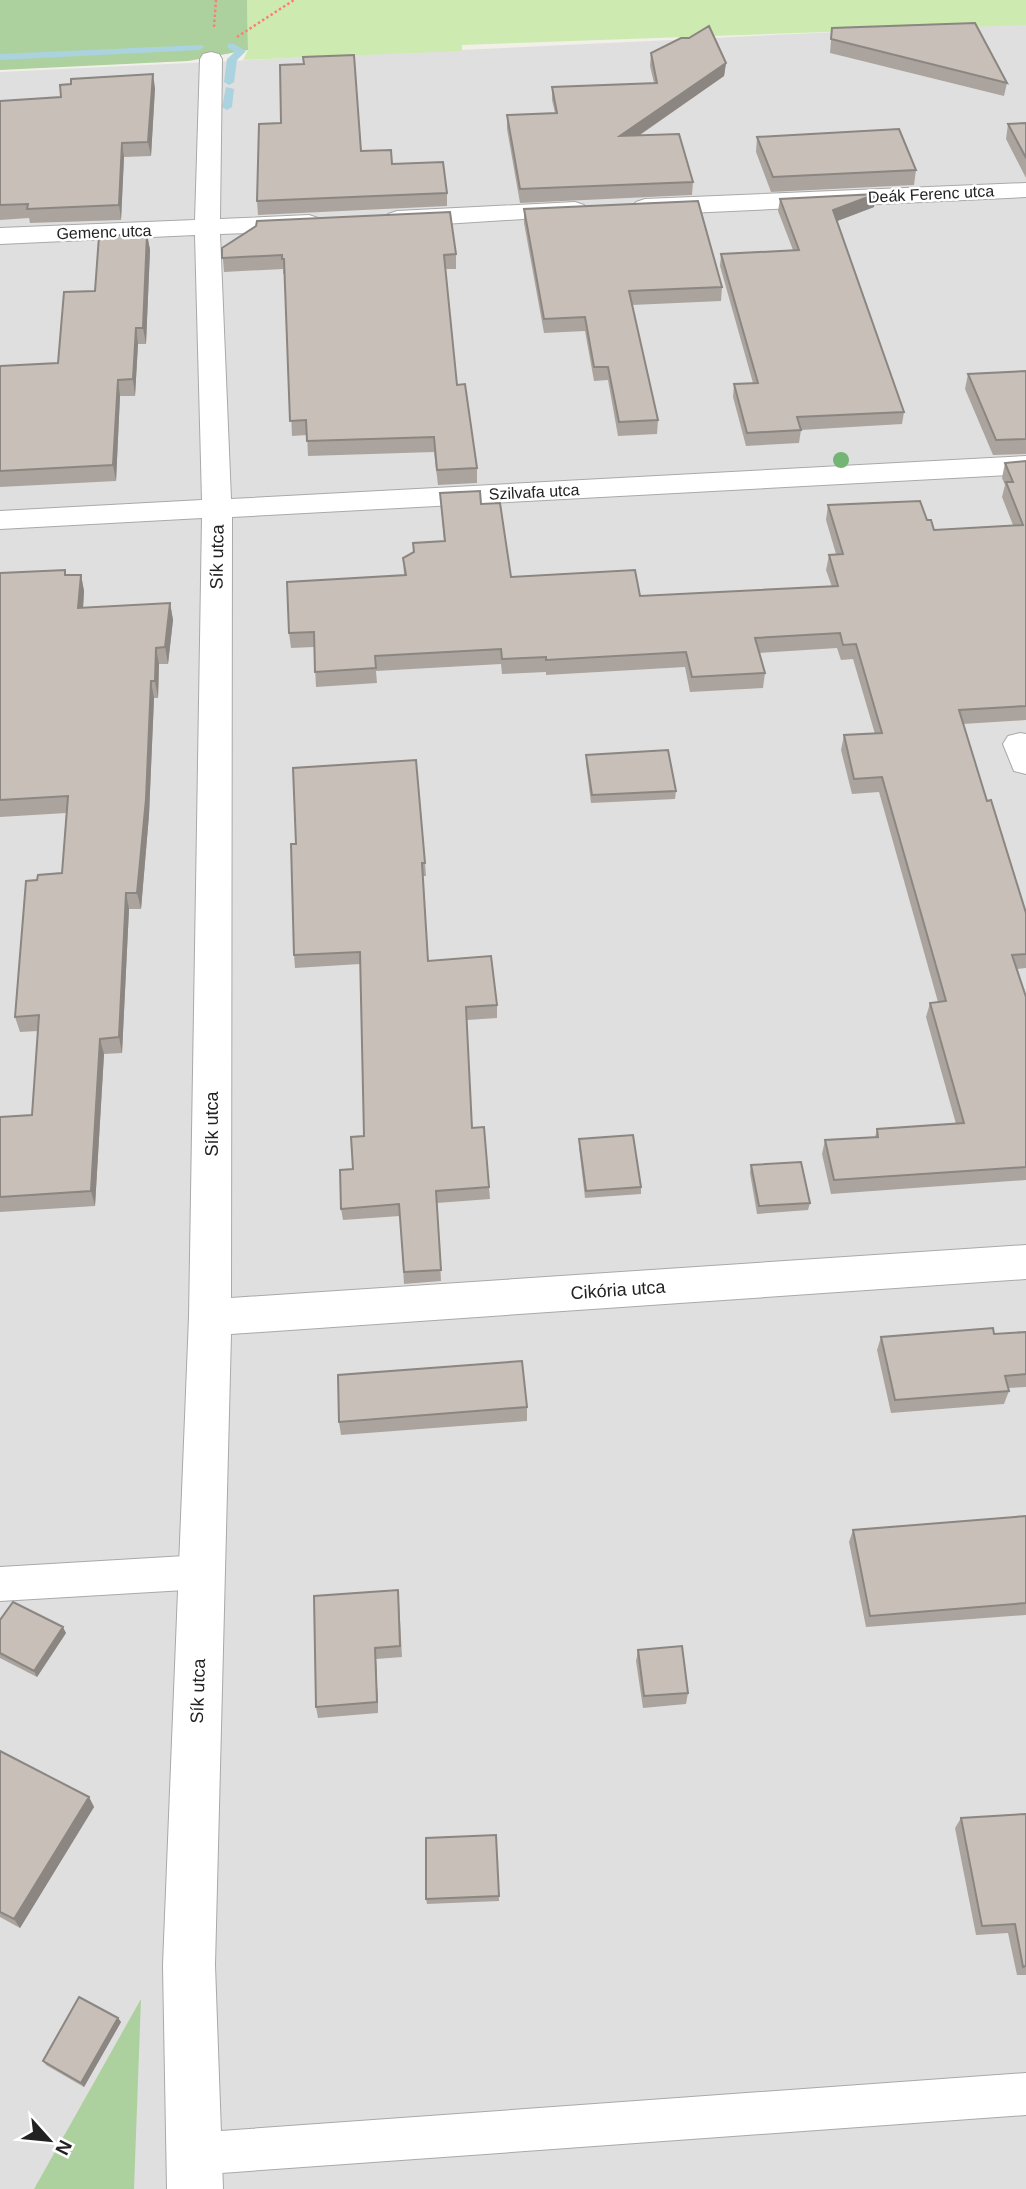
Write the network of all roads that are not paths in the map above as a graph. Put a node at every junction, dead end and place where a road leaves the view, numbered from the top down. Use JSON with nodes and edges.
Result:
{"nodes":[{"id":1,"x":220,"y":51,"type":"road end"},
{"id":2,"x":1026,"y":190,"type":"edge"},
{"id":3,"x":624,"y":208,"type":"edge"},
{"id":4,"x":596,"y":209,"type":"edge"},
{"id":5,"x":374,"y":220,"type":"edge"},
{"id":6,"x":332,"y":222,"type":"edge"},
{"id":7,"x":207,"y":228,"type":"junction"},
{"id":8,"x":0,"y":236,"type":"edge"},
{"id":9,"x":1026,"y":466,"type":"edge"},
{"id":10,"x":217,"y":509,"type":"junction"},
{"id":11,"x":0,"y":520,"type":"edge"},
{"id":12,"x":1026,"y":1262,"type":"edge"},
{"id":13,"x":210,"y":1317,"type":"junction"},
{"id":14,"x":202,"y":1572,"type":"junction"},
{"id":15,"x":0,"y":1584,"type":"edge"},
{"id":16,"x":1026,"y":2094,"type":"edge"},
{"id":17,"x":194,"y":2171,"type":"edge"}],
"edges":[{"from":1,"to":7,"type":"street","name":"Sík utca"},
{"from":2,"to":3,"type":"street","name":"Deák Ferenc utca"},
{"from":4,"to":5,"type":"street"},
{"from":6,"to":7,"type":"street"},
{"from":7,"to":8,"type":"street","name":"Gemenc utca"},
{"from":7,"to":10,"type":"street","name":"Sík utca"},
{"from":9,"to":10,"type":"street","name":"Szilvafa utca"},
{"from":10,"to":11,"type":"street","name":"Szilvafa utca"},
{"from":10,"to":13,"type":"street","name":"Sík utca"},
{"from":12,"to":13,"type":"street","name":"Cikória utca"},
{"from":13,"to":14,"type":"street","name":"Sík utca"},
{"from":14,"to":15,"type":"lane"},
{"from":14,"to":17,"type":"street","name":"Sík utca"},
{"from":16,"to":17,"type":"lane"}]}
